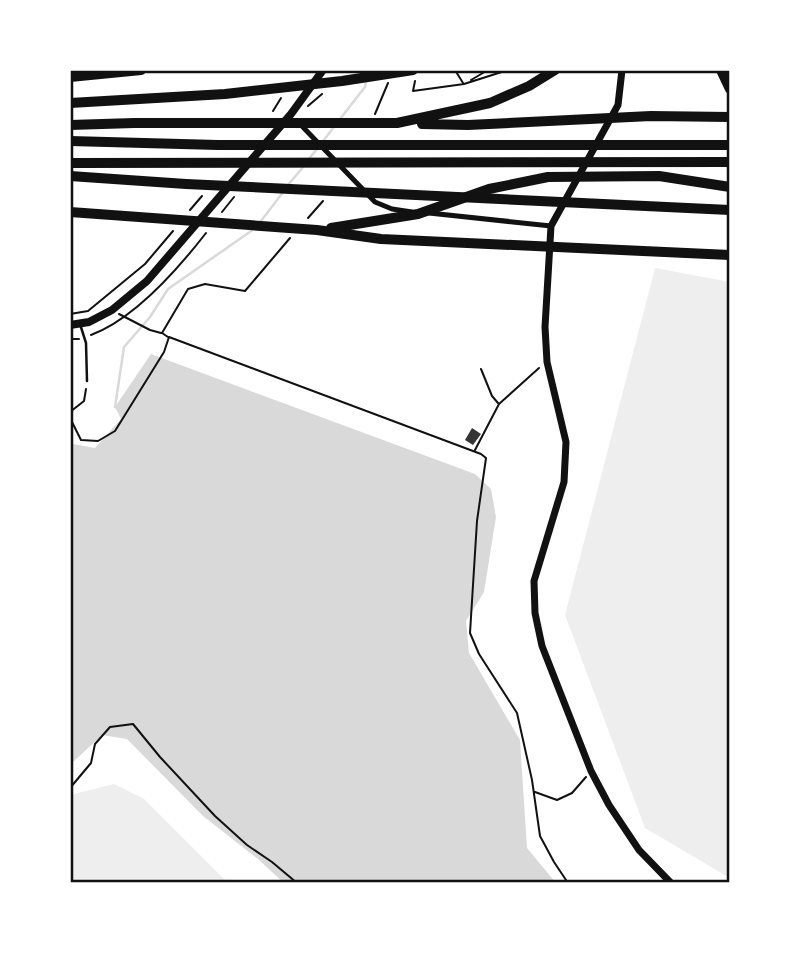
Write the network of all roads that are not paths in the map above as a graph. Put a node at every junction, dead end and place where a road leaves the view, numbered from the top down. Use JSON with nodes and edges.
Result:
{"nodes":[{"id":1,"x":141,"y":70,"type":"edge"},
{"id":2,"x":323,"y":70,"type":"edge"},
{"id":3,"x":555,"y":70,"type":"edge"},
{"id":4,"x":622,"y":70,"type":"edge"},
{"id":5,"x":721,"y":70,"type":"edge"},
{"id":6,"x":414,"y":75,"type":"edge"},
{"id":7,"x":70,"y":77,"type":"edge"},
{"id":8,"x":730,"y":89,"type":"edge"},
{"id":9,"x":70,"y":103,"type":"edge"},
{"id":10,"x":290,"y":114,"type":"junction"},
{"id":11,"x":730,"y":117,"type":"edge"},
{"id":12,"x":397,"y":123,"type":"junction"},
{"id":13,"x":70,"y":125,"type":"edge"},
{"id":14,"x":70,"y":141,"type":"edge"},
{"id":15,"x":730,"y":145,"type":"edge"},
{"id":16,"x":730,"y":162,"type":"edge"},
{"id":17,"x":70,"y":163,"type":"edge"},
{"id":18,"x":70,"y":176,"type":"edge"},
{"id":19,"x":730,"y":187,"type":"edge"},
{"id":20,"x":730,"y":210,"type":"edge"},
{"id":21,"x":70,"y":212,"type":"edge"},
{"id":22,"x":551,"y":226,"type":"junction"},
{"id":23,"x":317,"y":230,"type":"junction"},
{"id":24,"x":730,"y":255,"type":"edge"},
{"id":25,"x":75,"y":324,"type":"edge"},
{"id":26,"x":87,"y":381,"type":"road end"},
{"id":27,"x":671,"y":883,"type":"edge"}],
"edges":[{"from":1,"to":7,"type":"highway"},
{"from":2,"to":10,"type":"main road"},
{"from":3,"to":12,"type":"highway"},
{"from":4,"to":22,"type":"street"},
{"from":5,"to":8,"type":"highway"},
{"from":6,"to":9,"type":"highway"},
{"from":10,"to":22,"type":"street"},
{"from":10,"to":25,"type":"main road"},
{"from":11,"to":12,"type":"highway"},
{"from":12,"to":13,"type":"highway"},
{"from":14,"to":15,"type":"highway"},
{"from":16,"to":17,"type":"highway"},
{"from":18,"to":20,"type":"highway"},
{"from":19,"to":23,"type":"highway"},
{"from":21,"to":23,"type":"highway"},
{"from":22,"to":27,"type":"street"},
{"from":23,"to":24,"type":"highway"},
{"from":25,"to":26,"type":"lane"}]}
